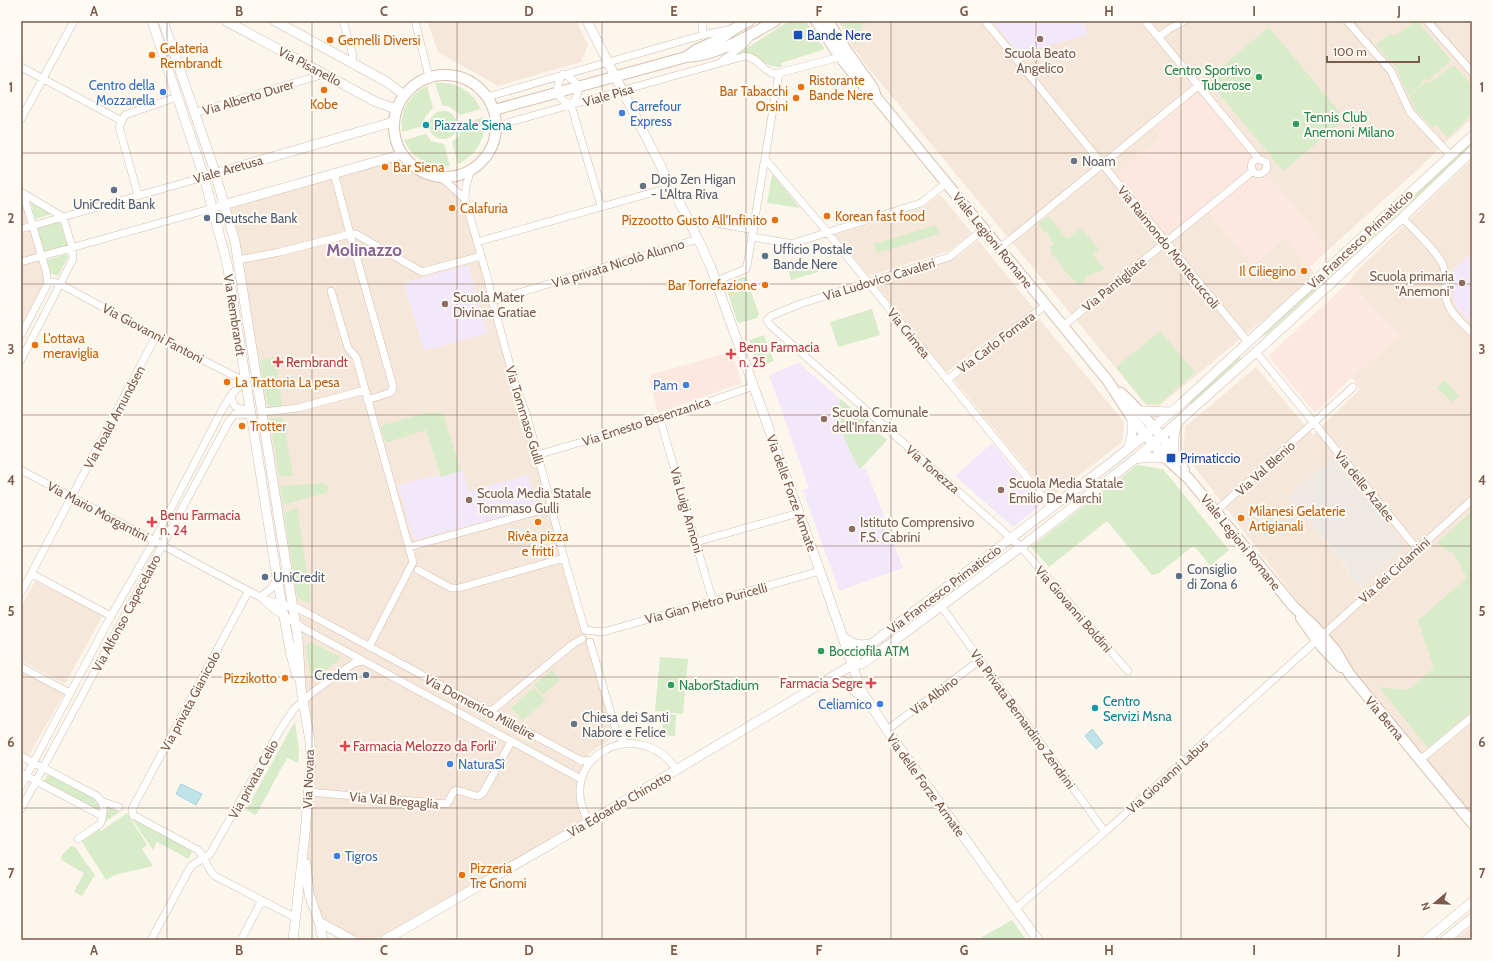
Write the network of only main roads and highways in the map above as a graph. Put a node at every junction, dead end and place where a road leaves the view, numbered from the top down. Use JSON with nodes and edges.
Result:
{"nodes":[{"id":1,"x":749,"y":21,"type":"edge"},
{"id":2,"x":775,"y":21,"type":"edge"},
{"id":3,"x":816,"y":21,"type":"edge"},
{"id":4,"x":831,"y":24,"type":"edge"},
{"id":5,"x":686,"y":57,"type":"junction"},
{"id":6,"x":876,"y":97,"type":"junction"},
{"id":7,"x":494,"y":110,"type":"junction"},
{"id":8,"x":1136,"y":415,"type":"junction"},
{"id":9,"x":1170,"y":456,"type":"junction"},
{"id":10,"x":1320,"y":638,"type":"joint"},
{"id":11,"x":1471,"y":822,"type":"edge"}],
"edges":[{"from":1,"to":5,"type":"main road"},
{"from":2,"to":5,"type":"main road"},
{"from":3,"to":6,"type":"main road","name":"Viale Legioni Romane"},
{"from":4,"to":6,"type":"main road","name":"Viale Legioni Romane"},
{"from":5,"to":7,"type":"main road","name":"Viale Pisa"},
{"from":6,"to":8,"type":"main road","name":"Viale Legioni Romane"},
{"from":7,"to":7,"type":"main road"},
{"from":8,"to":9,"type":"main road","name":"Viale Legioni Romane"},
{"from":8,"to":9,"type":"main road","name":"Viale Legioni Romane"},
{"from":9,"to":10,"type":"main road","name":"Viale Legioni Romane"},
{"from":10,"to":11,"type":"main road","name":"Via Berna"}]}
